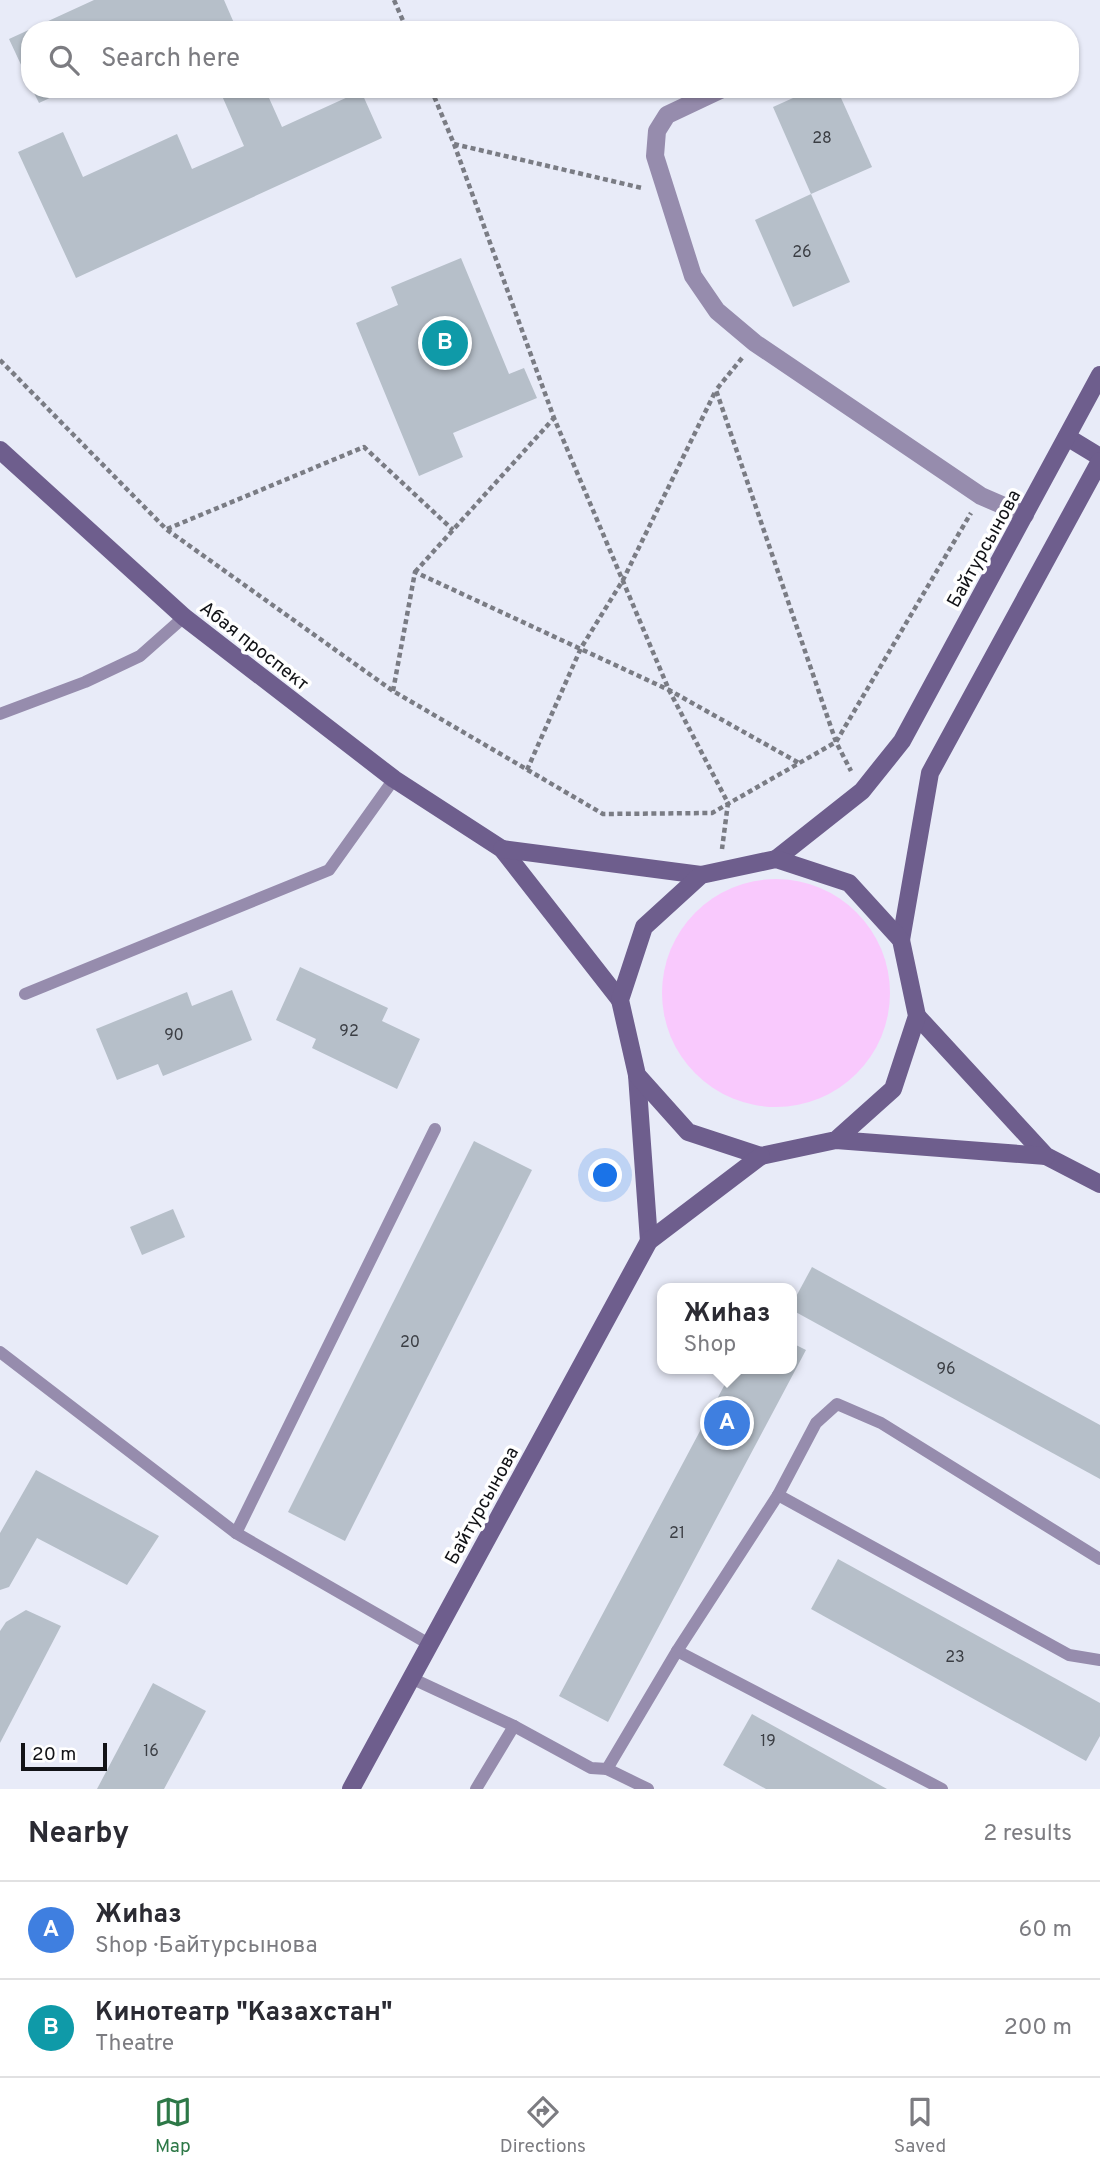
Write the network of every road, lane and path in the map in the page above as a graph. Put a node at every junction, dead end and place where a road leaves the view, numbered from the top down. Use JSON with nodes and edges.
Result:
{"nodes":[{"id":1,"x":394,"y":0,"type":"edge"},
{"id":2,"x":403,"y":21,"type":"edge"},
{"id":3,"x":435,"y":98,"type":"edge"},
{"id":4,"x":703,"y":98,"type":"edge"},
{"id":5,"x":454,"y":144,"type":"junction"},
{"id":6,"x":667,"y":194,"type":"junction"},
{"id":7,"x":755,"y":343,"type":"junction"},
{"id":8,"x":0,"y":360,"type":"edge"},
{"id":9,"x":1100,"y":375,"type":"edge"},
{"id":10,"x":716,"y":390,"type":"junction"},
{"id":11,"x":554,"y":418,"type":"junction"},
{"id":12,"x":1067,"y":437,"type":"junction"},
{"id":13,"x":0,"y":450,"type":"edge"},
{"id":14,"x":1100,"y":459,"type":"edge"},
{"id":15,"x":981,"y":496,"type":"junction"},
{"id":16,"x":1025,"y":515,"type":"junction"},
{"id":17,"x":166,"y":529,"type":"junction"},
{"id":18,"x":453,"y":530,"type":"junction"},
{"id":19,"x":415,"y":572,"type":"junction"},
{"id":20,"x":623,"y":580,"type":"junction"},
{"id":21,"x":184,"y":617,"type":"junction"},
{"id":22,"x":581,"y":649,"type":"junction"},
{"id":23,"x":669,"y":690,"type":"junction"},
{"id":24,"x":393,"y":691,"type":"junction"},
{"id":25,"x":0,"y":714,"type":"edge"},
{"id":26,"x":836,"y":742,"type":"junction"},
{"id":27,"x":799,"y":763,"type":"junction"},
{"id":28,"x":527,"y":770,"type":"junction"},
{"id":29,"x":394,"y":779,"type":"junction"},
{"id":30,"x":862,"y":791,"type":"junction"},
{"id":31,"x":728,"y":803,"type":"junction"},
{"id":32,"x":502,"y":849,"type":"junction"},
{"id":33,"x":776,"y":859,"type":"junction"},
{"id":34,"x":720,"y":871,"type":"junction"},
{"id":35,"x":701,"y":875,"type":"junction"},
{"id":36,"x":901,"y":940,"type":"junction"},
{"id":37,"x":25,"y":994,"type":"dead end"},
{"id":38,"x":620,"y":1000,"type":"junction"},
{"id":39,"x":917,"y":1016,"type":"junction"},
{"id":40,"x":636,"y":1075,"type":"junction"},
{"id":41,"x":435,"y":1129,"type":"dead end"},
{"id":42,"x":836,"y":1140,"type":"junction"},
{"id":43,"x":761,"y":1156,"type":"junction"},
{"id":44,"x":1046,"y":1156,"type":"junction"},
{"id":45,"x":1100,"y":1184,"type":"edge"},
{"id":46,"x":649,"y":1241,"type":"junction"},
{"id":47,"x":2,"y":1356,"type":"edge"},
{"id":48,"x":778,"y":1495,"type":"junction"},
{"id":49,"x":236,"y":1533,"type":"junction"},
{"id":50,"x":1100,"y":1559,"type":"edge"},
{"id":51,"x":429,"y":1644,"type":"junction"},
{"id":52,"x":677,"y":1651,"type":"junction"},
{"id":53,"x":1100,"y":1661,"type":"edge"},
{"id":54,"x":411,"y":1678,"type":"junction"},
{"id":55,"x":514,"y":1726,"type":"junction"},
{"id":56,"x":607,"y":1769,"type":"junction"},
{"id":57,"x":351,"y":1789,"type":"edge"},
{"id":58,"x":476,"y":1789,"type":"edge"},
{"id":59,"x":648,"y":1789,"type":"edge"},
{"id":60,"x":942,"y":1789,"type":"edge"}],
"edges":[{"from":1,"to":2,"type":"path"},
{"from":3,"to":5,"type":"path"},
{"from":4,"to":6,"type":"street"},
{"from":5,"to":6,"type":"path"},
{"from":5,"to":11,"type":"path"},
{"from":6,"to":7,"type":"street"},
{"from":7,"to":10,"type":"path"},
{"from":7,"to":15,"type":"street"},
{"from":8,"to":17,"type":"path"},
{"from":9,"to":12,"type":"street","name":"Байтурсынова"},
{"from":10,"to":20,"type":"path"},
{"from":10,"to":26,"type":"path"},
{"from":11,"to":18,"type":"path"},
{"from":11,"to":20,"type":"path"},
{"from":12,"to":14,"type":"street"},
{"from":12,"to":16,"type":"street","name":"Байтурсынова"},
{"from":13,"to":21,"type":"street","name":"Абая проспект"},
{"from":14,"to":36,"type":"street"},
{"from":15,"to":16,"type":"street"},
{"from":15,"to":26,"type":"path"},
{"from":16,"to":30,"type":"street","name":"Байтурсынова"},
{"from":17,"to":18,"type":"path"},
{"from":17,"to":24,"type":"path"},
{"from":18,"to":19,"type":"path"},
{"from":19,"to":22,"type":"path"},
{"from":19,"to":24,"type":"path"},
{"from":20,"to":22,"type":"path"},
{"from":20,"to":23,"type":"path"},
{"from":21,"to":25,"type":"lane"},
{"from":21,"to":29,"type":"street","name":"Абая проспект"},
{"from":22,"to":23,"type":"path"},
{"from":22,"to":28,"type":"path"},
{"from":23,"to":27,"type":"path"},
{"from":23,"to":31,"type":"path"},
{"from":24,"to":28,"type":"path"},
{"from":26,"to":27,"type":"path"},
{"from":26,"to":30,"type":"path"},
{"from":27,"to":31,"type":"path"},
{"from":28,"to":31,"type":"path"},
{"from":29,"to":32,"type":"street","name":"Абая проспект"},
{"from":29,"to":37,"type":"lane"},
{"from":30,"to":33,"type":"street","name":"Байтурсынова"},
{"from":31,"to":34,"type":"path"},
{"from":32,"to":35,"type":"street"},
{"from":32,"to":38,"type":"street"},
{"from":33,"to":34,"type":"street"},
{"from":33,"to":36,"type":"street"},
{"from":34,"to":35,"type":"street"},
{"from":35,"to":38,"type":"street"},
{"from":36,"to":39,"type":"street"},
{"from":38,"to":40,"type":"street"},
{"from":39,"to":42,"type":"street"},
{"from":39,"to":44,"type":"street"},
{"from":40,"to":43,"type":"street"},
{"from":40,"to":46,"type":"street"},
{"from":41,"to":49,"type":"lane"},
{"from":42,"to":43,"type":"street"},
{"from":42,"to":44,"type":"street"},
{"from":43,"to":46,"type":"street"},
{"from":44,"to":45,"type":"street"},
{"from":46,"to":51,"type":"street","name":"Байтурсынова"},
{"from":47,"to":49,"type":"lane"},
{"from":48,"to":50,"type":"lane"},
{"from":48,"to":52,"type":"lane"},
{"from":48,"to":53,"type":"lane"},
{"from":49,"to":51,"type":"lane"},
{"from":51,"to":54,"type":"street","name":"Байтурсынова"},
{"from":52,"to":56,"type":"lane"},
{"from":52,"to":60,"type":"lane"},
{"from":54,"to":55,"type":"lane"},
{"from":54,"to":57,"type":"street","name":"Байтурсынова"},
{"from":55,"to":56,"type":"lane"},
{"from":55,"to":58,"type":"lane"},
{"from":56,"to":59,"type":"lane"}]}
